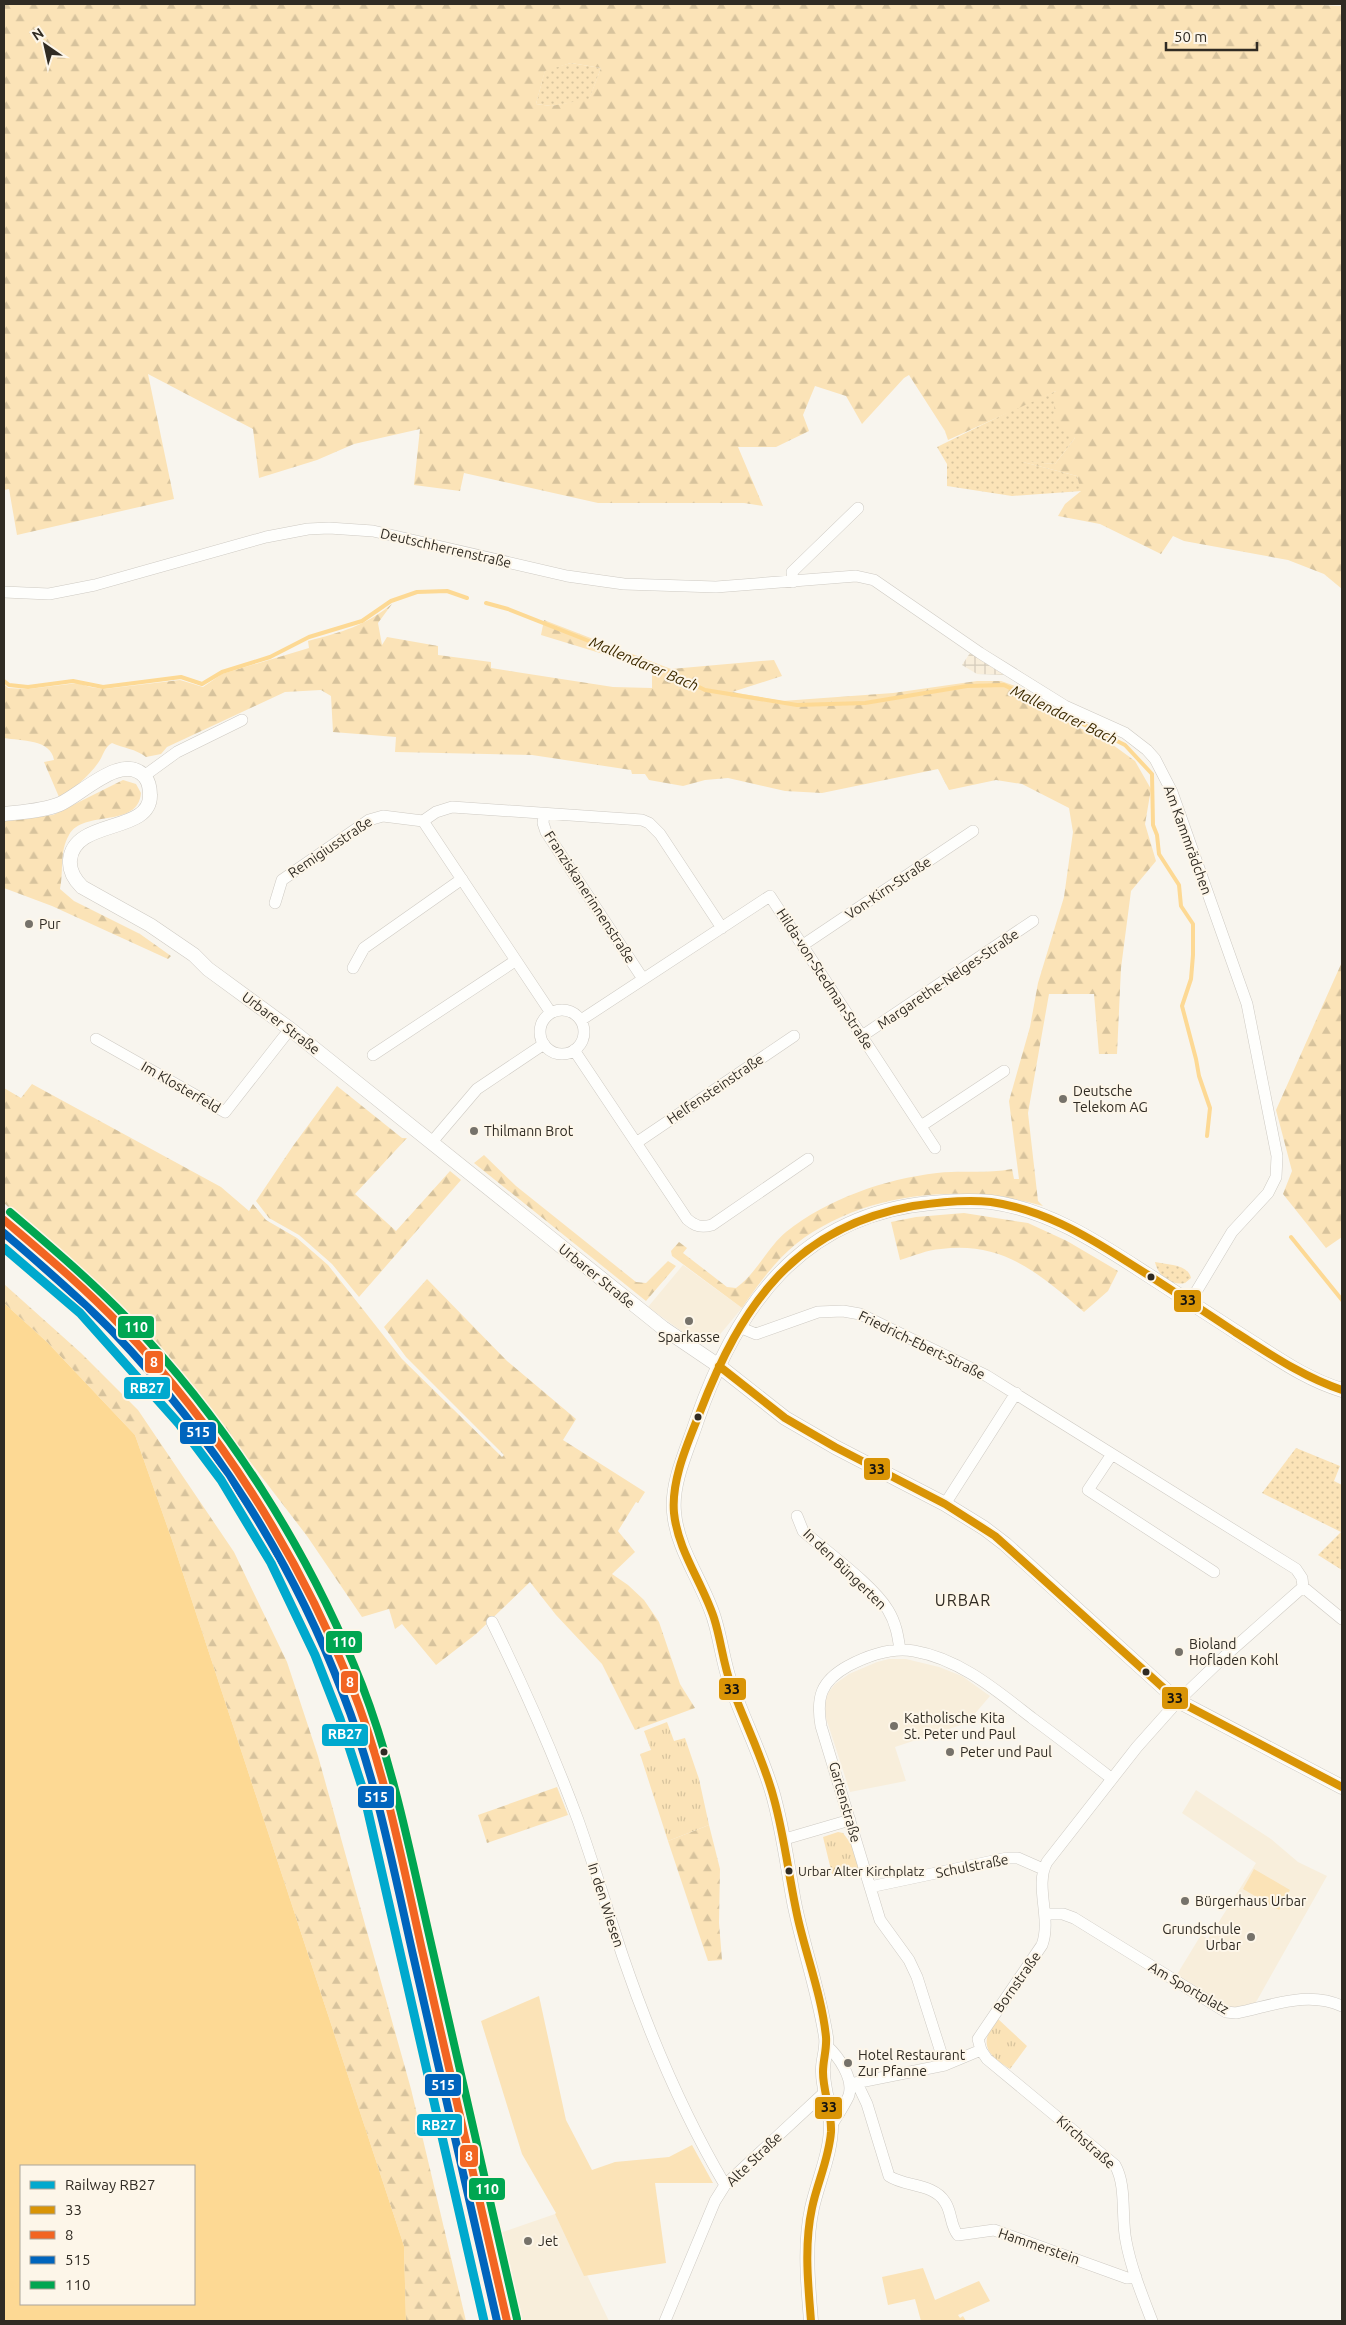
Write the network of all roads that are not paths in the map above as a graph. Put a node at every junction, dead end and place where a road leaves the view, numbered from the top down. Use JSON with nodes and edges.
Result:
{"nodes":[{"id":1,"x":858,"y":508,"type":"dead end"},
{"id":2,"x":793,"y":582,"type":"junction"},
{"id":3,"x":4,"y":592,"type":"edge"},
{"id":4,"x":242,"y":720,"type":"dead end"},
{"id":5,"x":144,"y":776,"type":"junction"},
{"id":6,"x":4,"y":814,"type":"edge"},
{"id":7,"x":544,"y":814,"type":"junction"},
{"id":8,"x":423,"y":821,"type":"junction"},
{"id":9,"x":972,"y":831,"type":"dead end"},
{"id":10,"x":462,"y":879,"type":"junction"},
{"id":11,"x":275,"y":903,"type":"dead end"},
{"id":12,"x":1033,"y":921,"type":"dead end"},
{"id":13,"x":722,"y":928,"type":"junction"},
{"id":14,"x":803,"y":945,"type":"junction"},
{"id":15,"x":515,"y":961,"type":"junction"},
{"id":16,"x":353,"y":968,"type":"dead end"},
{"id":17,"x":643,"y":979,"type":"junction"},
{"id":18,"x":551,"y":1013,"type":"junction"},
{"id":19,"x":581,"y":1020,"type":"junction"},
{"id":20,"x":290,"y":1029,"type":"junction"},
{"id":21,"x":794,"y":1036,"type":"dead end"},
{"id":22,"x":862,"y":1036,"type":"junction"},
{"id":23,"x":96,"y":1039,"type":"dead end"},
{"id":24,"x":544,"y":1044,"type":"junction"},
{"id":25,"x":574,"y":1050,"type":"junction"},
{"id":26,"x":372,"y":1055,"type":"dead end"},
{"id":27,"x":1004,"y":1071,"type":"dead end"},
{"id":28,"x":921,"y":1126,"type":"junction"},
{"id":29,"x":432,"y":1143,"type":"junction"},
{"id":30,"x":636,"y":1143,"type":"junction"},
{"id":31,"x":935,"y":1148,"type":"dead end"},
{"id":32,"x":808,"y":1159,"type":"dead end"},
{"id":33,"x":4,"y":1220,"type":"edge"},
{"id":34,"x":1190,"y":1302,"type":"junction"},
{"id":35,"x":739,"y":1327,"type":"junction"},
{"id":36,"x":719,"y":1366,"type":"junction"},
{"id":37,"x":1342,"y":1390,"type":"edge"},
{"id":38,"x":1016,"y":1393,"type":"junction"},
{"id":39,"x":1112,"y":1454,"type":"junction"},
{"id":40,"x":945,"y":1504,"type":"junction"},
{"id":41,"x":797,"y":1516,"type":"dead end"},
{"id":42,"x":1214,"y":1572,"type":"dead end"},
{"id":43,"x":1303,"y":1587,"type":"junction"},
{"id":44,"x":1342,"y":1619,"type":"edge"},
{"id":45,"x":492,"y":1622,"type":"dead end"},
{"id":46,"x":900,"y":1650,"type":"junction"},
{"id":47,"x":1178,"y":1701,"type":"junction"},
{"id":48,"x":1111,"y":1778,"type":"junction"},
{"id":49,"x":1342,"y":1787,"type":"edge"},
{"id":50,"x":850,"y":1820,"type":"junction"},
{"id":51,"x":785,"y":1839,"type":"junction"},
{"id":52,"x":1043,"y":1869,"type":"junction"},
{"id":53,"x":870,"y":1887,"type":"junction"},
{"id":54,"x":1046,"y":1914,"type":"junction"},
{"id":55,"x":1342,"y":2006,"type":"edge"},
{"id":56,"x":827,"y":2046,"type":"junction"},
{"id":57,"x":981,"y":2050,"type":"junction"},
{"id":58,"x":945,"y":2066,"type":"junction"},
{"id":59,"x":853,"y":2083,"type":"junction"},
{"id":60,"x":825,"y":2092,"type":"junction"},
{"id":61,"x":831,"y":2126,"type":"junction"},
{"id":62,"x":726,"y":2185,"type":"junction"},
{"id":63,"x":1136,"y":2277,"type":"junction"},
{"id":64,"x":507,"y":2321,"type":"edge"},
{"id":65,"x":665,"y":2321,"type":"edge"},
{"id":66,"x":810,"y":2321,"type":"edge"},
{"id":67,"x":1152,"y":2321,"type":"edge"}],
"edges":[{"from":1,"to":2,"type":"street"},
{"from":2,"to":3,"type":"street","name":"Deutschherrenstraße"},
{"from":2,"to":34,"type":"street","name":"Am Kammrädchen"},
{"from":4,"to":5,"type":"street"},
{"from":5,"to":6,"type":"street"},
{"from":5,"to":20,"type":"street","name":"Urbarer Straße"},
{"from":7,"to":8,"type":"street","name":"Franziskanerinnenstraße"},
{"from":7,"to":13,"type":"street","name":"Franziskanerinnenstraße"},
{"from":7,"to":17,"type":"street","name":"Franziskanerinnenstraße"},
{"from":8,"to":10,"type":"street"},
{"from":8,"to":11,"type":"street","name":"Remigiusstraße"},
{"from":9,"to":14,"type":"street","name":"Von-Kirn-Straße"},
{"from":10,"to":15,"type":"street"},
{"from":10,"to":16,"type":"street"},
{"from":12,"to":22,"type":"street","name":"Margarethe-Nelges-Straße"},
{"from":13,"to":14,"type":"street","name":"Hilda-von-Stedman-Straße"},
{"from":13,"to":17,"type":"street","name":"Hilda-von-Stedman-Straße"},
{"from":14,"to":22,"type":"street","name":"Hilda-von-Stedman-Straße"},
{"from":15,"to":18,"type":"street"},
{"from":15,"to":26,"type":"street"},
{"from":17,"to":19,"type":"street","name":"Hilda-von-Stedman-Straße"},
{"from":18,"to":19,"type":"street"},
{"from":18,"to":24,"type":"street"},
{"from":19,"to":25,"type":"street"},
{"from":20,"to":23,"type":"street","name":"Im Klosterfeld"},
{"from":20,"to":29,"type":"street","name":"Urbarer Straße"},
{"from":21,"to":30,"type":"street","name":"Helfensteinstraße"},
{"from":22,"to":28,"type":"street","name":"Hilda-von-Stedman-Straße"},
{"from":24,"to":25,"type":"street"},
{"from":24,"to":29,"type":"street"},
{"from":25,"to":30,"type":"street"},
{"from":27,"to":28,"type":"street"},
{"from":28,"to":31,"type":"street","name":"Hilda-von-Stedman-Straße"},
{"from":29,"to":36,"type":"street","name":"Urbarer Straße"},
{"from":30,"to":32,"type":"street"},
{"from":33,"to":64,"type":"main road"},
{"from":34,"to":35,"type":"street"},
{"from":34,"to":37,"type":"street"},
{"from":35,"to":36,"type":"street"},
{"from":35,"to":38,"type":"street","name":"Friedrich-Ebert-Straße"},
{"from":36,"to":40,"type":"street","name":"Urbarer Straße"},
{"from":36,"to":51,"type":"street"},
{"from":38,"to":39,"type":"street","name":"Friedrich-Ebert-Straße"},
{"from":38,"to":40,"type":"street"},
{"from":39,"to":42,"type":"street"},
{"from":39,"to":43,"type":"street","name":"Friedrich-Ebert-Straße"},
{"from":40,"to":47,"type":"street","name":"Urbarer Straße"},
{"from":41,"to":46,"type":"street","name":"In den Büngerten"},
{"from":43,"to":44,"type":"street","name":"Friedrich-Ebert-Straße"},
{"from":43,"to":47,"type":"street"},
{"from":45,"to":62,"type":"street","name":"In den Wiesen"},
{"from":46,"to":48,"type":"street"},
{"from":46,"to":50,"type":"street","name":"Gartenstraße"},
{"from":47,"to":48,"type":"street"},
{"from":47,"to":49,"type":"street","name":"Urbarer Straße"},
{"from":48,"to":52,"type":"street"},
{"from":50,"to":51,"type":"street"},
{"from":50,"to":53,"type":"street","name":"Gartenstraße"},
{"from":51,"to":56,"type":"street"},
{"from":52,"to":53,"type":"street","name":"Schulstraße"},
{"from":52,"to":54,"type":"street","name":"Bornstraße"},
{"from":53,"to":58,"type":"street","name":"Gartenstraße"},
{"from":54,"to":55,"type":"street","name":"Am Sportplatz"},
{"from":54,"to":57,"type":"street","name":"Bornstraße"},
{"from":56,"to":59,"type":"street"},
{"from":56,"to":60,"type":"street"},
{"from":57,"to":58,"type":"street"},
{"from":57,"to":63,"type":"street","name":"Kirchstraße"},
{"from":58,"to":59,"type":"street"},
{"from":59,"to":61,"type":"street"},
{"from":59,"to":63,"type":"street","name":"Hammerstein"},
{"from":60,"to":61,"type":"street"},
{"from":60,"to":62,"type":"street","name":"Alte Straße"},
{"from":61,"to":66,"type":"street"},
{"from":62,"to":65,"type":"street","name":"Alte Straße"},
{"from":63,"to":67,"type":"street","name":"Kirchstraße"}]}
